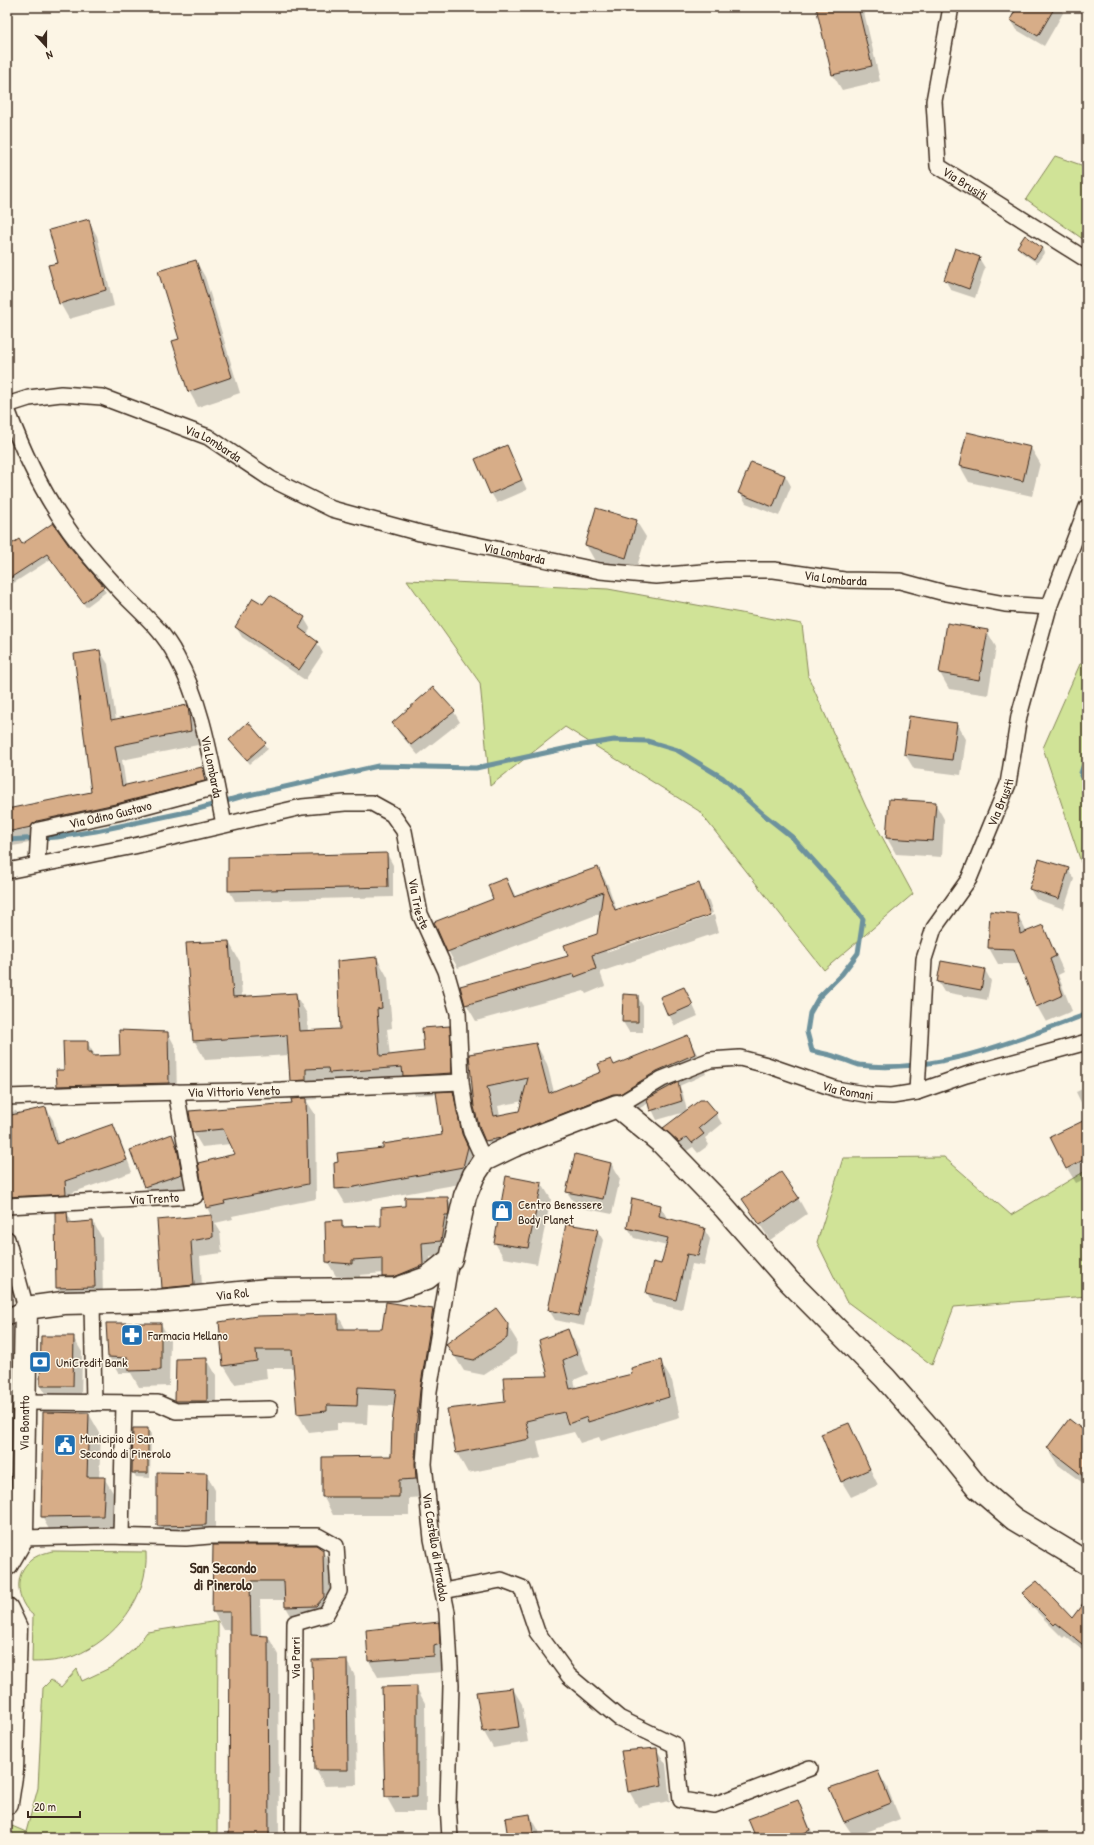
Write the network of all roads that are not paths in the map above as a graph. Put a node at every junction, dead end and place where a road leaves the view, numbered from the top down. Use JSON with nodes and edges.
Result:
{"nodes":[{"id":1,"x":951,"y":7,"type":"edge"},
{"id":2,"x":1087,"y":260,"type":"edge"},
{"id":3,"x":7,"y":405,"type":"edge"},
{"id":4,"x":7,"y":409,"type":"edge"},
{"id":5,"x":1087,"y":507,"type":"edge"},
{"id":6,"x":1049,"y":607,"type":"junction"},
{"id":7,"x":216,"y":787,"type":"junction"},
{"id":8,"x":224,"y":824,"type":"junction"},
{"id":9,"x":37,"y":865,"type":"junction"},
{"id":10,"x":7,"y":871,"type":"edge"},
{"id":11,"x":1087,"y":1042,"type":"edge"},
{"id":12,"x":461,"y":1082,"type":"junction"},
{"id":13,"x":918,"y":1089,"type":"junction"},
{"id":14,"x":176,"y":1092,"type":"junction"},
{"id":15,"x":7,"y":1098,"type":"edge"},
{"id":16,"x":617,"y":1106,"type":"junction"},
{"id":17,"x":484,"y":1160,"type":"junction"},
{"id":18,"x":7,"y":1206,"type":"edge"},
{"id":19,"x":7,"y":1239,"type":"edge"},
{"id":20,"x":451,"y":1259,"type":"junction"},
{"id":21,"x":92,"y":1303,"type":"junction"},
{"id":22,"x":17,"y":1312,"type":"edge"},
{"id":23,"x":25,"y":1402,"type":"junction"},
{"id":24,"x":94,"y":1402,"type":"junction"},
{"id":25,"x":124,"y":1403,"type":"junction"},
{"id":26,"x":270,"y":1409,"type":"dead end"},
{"id":27,"x":121,"y":1536,"type":"junction"},
{"id":28,"x":22,"y":1538,"type":"junction"},
{"id":29,"x":1087,"y":1563,"type":"edge"},
{"id":30,"x":7,"y":1564,"type":"edge"},
{"id":31,"x":443,"y":1591,"type":"junction"},
{"id":32,"x":7,"y":1609,"type":"edge"},
{"id":33,"x":810,"y":1768,"type":"dead end"},
{"id":34,"x":7,"y":1803,"type":"edge"},
{"id":35,"x":293,"y":1838,"type":"edge"},
{"id":36,"x":450,"y":1838,"type":"edge"}],
"edges":[{"from":1,"to":2,"type":"street","name":"Via Brusiti"},
{"from":3,"to":6,"type":"street","name":"Via Lombarda"},
{"from":4,"to":7,"type":"street","name":"Via Lombarda"},
{"from":5,"to":6,"type":"street","name":"Via Brusiti"},
{"from":6,"to":13,"type":"street","name":"Via Brusiti"},
{"from":7,"to":8,"type":"street","name":"Via Lombarda"},
{"from":7,"to":9,"type":"street","name":"Via Odino Gustavo"},
{"from":8,"to":9,"type":"street"},
{"from":8,"to":12,"type":"street","name":"Via Trieste"},
{"from":9,"to":10,"type":"street"},
{"from":11,"to":13,"type":"street","name":"Via Romani"},
{"from":12,"to":14,"type":"street","name":"Via Vittorio Veneto"},
{"from":12,"to":17,"type":"street","name":"Via Trieste"},
{"from":13,"to":16,"type":"street","name":"Via Romani"},
{"from":14,"to":15,"type":"street","name":"Via Vittorio Veneto"},
{"from":14,"to":18,"type":"street","name":"Via Trento"},
{"from":16,"to":17,"type":"street"},
{"from":16,"to":29,"type":"street"},
{"from":17,"to":20,"type":"street"},
{"from":19,"to":22,"type":"street"},
{"from":20,"to":21,"type":"street","name":"Via Rol"},
{"from":20,"to":31,"type":"street","name":"Via Castello di Miradolo"},
{"from":21,"to":22,"type":"street","name":"Via Rol"},
{"from":21,"to":24,"type":"street"},
{"from":22,"to":23,"type":"street","name":"Via Bonatto"},
{"from":23,"to":24,"type":"street"},
{"from":23,"to":28,"type":"street","name":"Via Bonatto"},
{"from":24,"to":25,"type":"street"},
{"from":25,"to":26,"type":"street"},
{"from":25,"to":27,"type":"street"},
{"from":27,"to":28,"type":"street"},
{"from":27,"to":35,"type":"street","name":"Via Parri"},
{"from":28,"to":30,"type":"street","name":"Via Bonatto"},
{"from":31,"to":33,"type":"street"},
{"from":31,"to":36,"type":"street","name":"Via Castello di Miradolo"},
{"from":32,"to":34,"type":"street"}]}
